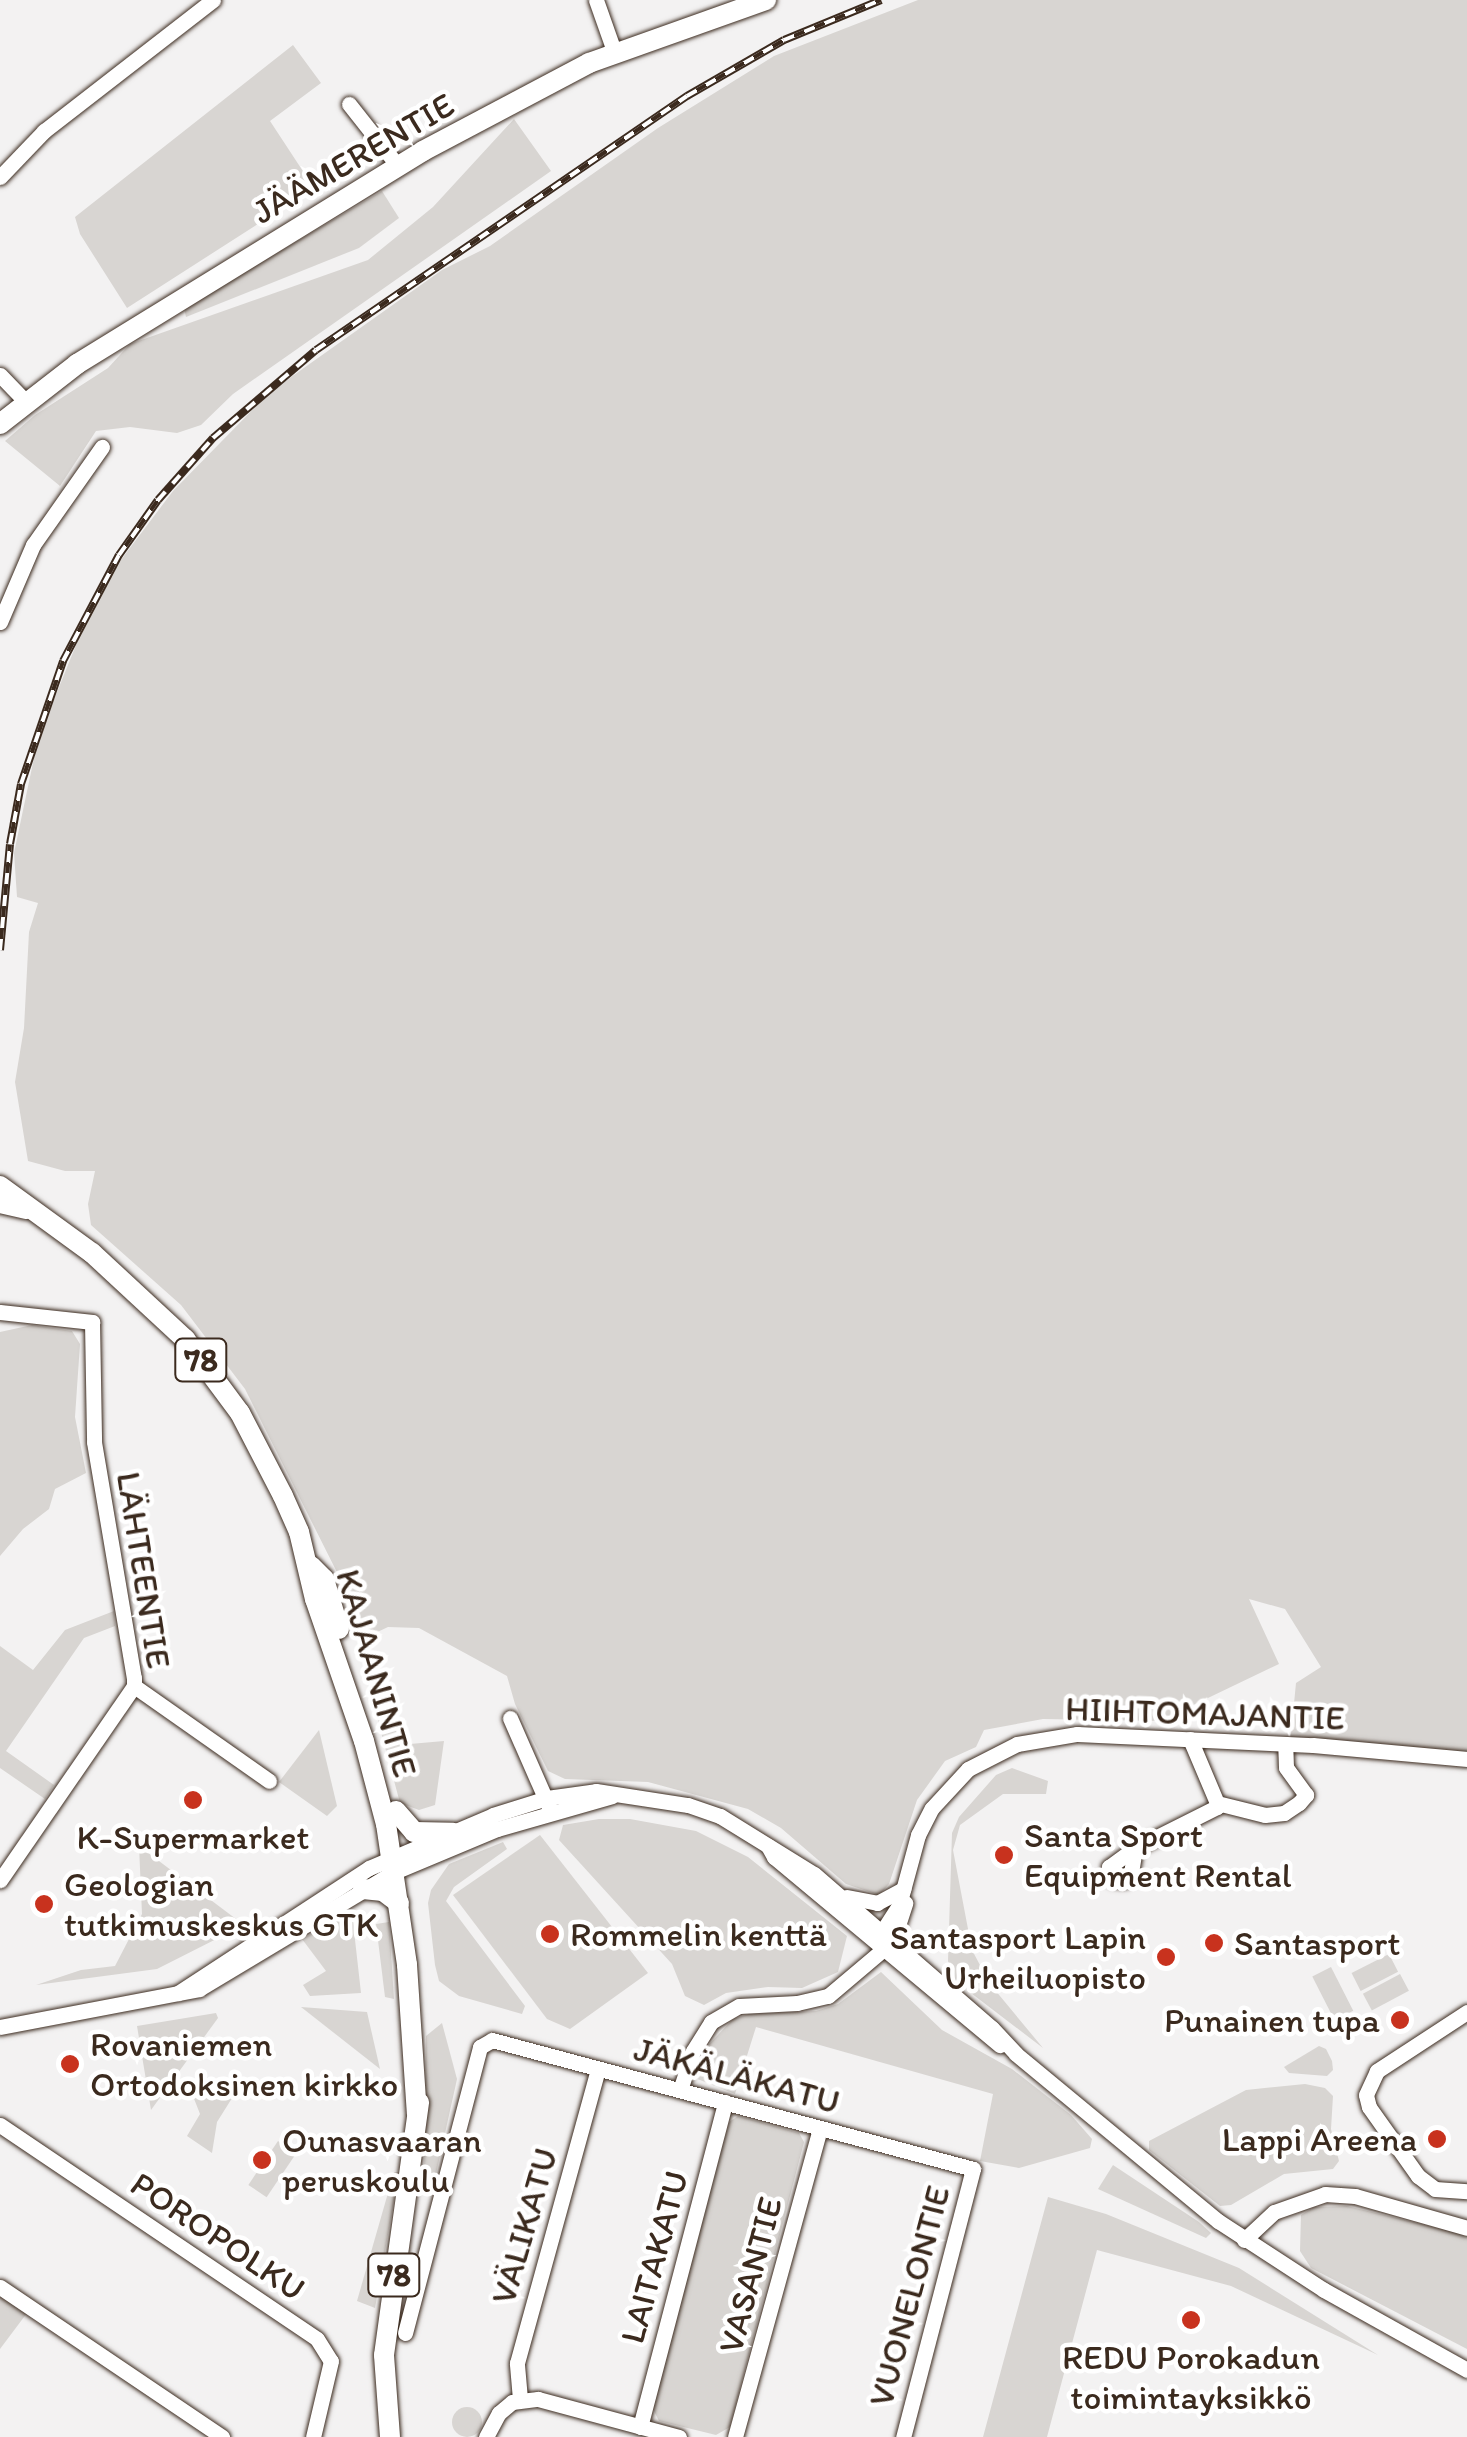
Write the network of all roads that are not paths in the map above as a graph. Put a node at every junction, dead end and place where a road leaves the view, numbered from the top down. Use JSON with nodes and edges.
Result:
{"nodes":[{"id":1,"x":213,"y":0,"type":"edge"},
{"id":2,"x":596,"y":0,"type":"edge"},
{"id":3,"x":766,"y":0,"type":"edge"},
{"id":4,"x":615,"y":54,"type":"junction"},
{"id":5,"x":349,"y":104,"type":"dead end"},
{"id":6,"x":398,"y":166,"type":"junction"},
{"id":7,"x":0,"y":178,"type":"edge"},
{"id":8,"x":0,"y":375,"type":"edge"},
{"id":9,"x":25,"y":402,"type":"junction"},
{"id":10,"x":0,"y":424,"type":"edge"},
{"id":11,"x":102,"y":447,"type":"dead end"},
{"id":12,"x":6,"y":590,"type":"edge"},
{"id":13,"x":0,"y":622,"type":"edge"},
{"id":14,"x":0,"y":1186,"type":"edge"},
{"id":15,"x":0,"y":1203,"type":"edge"},
{"id":16,"x":26,"y":1209,"type":"junction"},
{"id":17,"x":0,"y":1312,"type":"edge"},
{"id":18,"x":309,"y":1564,"type":"junction"},
{"id":19,"x":134,"y":1686,"type":"junction"},
{"id":20,"x":510,"y":1718,"type":"dead end"},
{"id":21,"x":1190,"y":1739,"type":"junction"},
{"id":22,"x":1286,"y":1744,"type":"junction"},
{"id":23,"x":1467,"y":1759,"type":"edge"},
{"id":24,"x":269,"y":1781,"type":"dead end"},
{"id":25,"x":1218,"y":1803,"type":"junction"},
{"id":26,"x":548,"y":1804,"type":"junction"},
{"id":27,"x":396,"y":1811,"type":"junction"},
{"id":28,"x":453,"y":1833,"type":"junction"},
{"id":29,"x":768,"y":1846,"type":"junction"},
{"id":30,"x":1135,"y":1848,"type":"dead end"},
{"id":31,"x":399,"y":1862,"type":"junction"},
{"id":32,"x":0,"y":1880,"type":"edge"},
{"id":33,"x":363,"y":1889,"type":"junction"},
{"id":34,"x":903,"y":1889,"type":"junction"},
{"id":35,"x":838,"y":1892,"type":"junction"},
{"id":36,"x":399,"y":1902,"type":"junction"},
{"id":37,"x":886,"y":1940,"type":"junction"},
{"id":38,"x":178,"y":1992,"type":"junction"},
{"id":39,"x":1467,"y":2012,"type":"edge"},
{"id":40,"x":0,"y":2027,"type":"edge"},
{"id":41,"x":598,"y":2070,"type":"junction"},
{"id":42,"x":680,"y":2090,"type":"junction"},
{"id":43,"x":725,"y":2102,"type":"junction"},
{"id":44,"x":417,"y":2114,"type":"junction"},
{"id":45,"x":0,"y":2125,"type":"edge"},
{"id":46,"x":820,"y":2128,"type":"junction"},
{"id":47,"x":974,"y":2169,"type":"joint"},
{"id":48,"x":1467,"y":2191,"type":"edge"},
{"id":49,"x":1467,"y":2228,"type":"edge"},
{"id":50,"x":1244,"y":2240,"type":"junction"},
{"id":51,"x":0,"y":2287,"type":"edge"},
{"id":52,"x":405,"y":2332,"type":"dead end"},
{"id":53,"x":1467,"y":2370,"type":"edge"},
{"id":54,"x":520,"y":2399,"type":"junction"},
{"id":55,"x":640,"y":2427,"type":"junction"},
{"id":56,"x":222,"y":2437,"type":"edge"},
{"id":57,"x":313,"y":2437,"type":"edge"},
{"id":58,"x":390,"y":2437,"type":"edge"},
{"id":59,"x":486,"y":2437,"type":"edge"},
{"id":60,"x":679,"y":2437,"type":"edge"},
{"id":61,"x":735,"y":2437,"type":"edge"},
{"id":62,"x":903,"y":2437,"type":"edge"}],
"edges":[{"from":1,"to":7,"type":"street"},
{"from":2,"to":4,"type":"street"},
{"from":3,"to":4,"type":"main road","name":"JÄÄMERENTIE"},
{"from":4,"to":6,"type":"main road","name":"JÄÄMERENTIE"},
{"from":5,"to":6,"type":"street"},
{"from":6,"to":9,"type":"main road","name":"JÄÄMERENTIE"},
{"from":8,"to":9,"type":"street"},
{"from":9,"to":10,"type":"main road","name":"JÄÄMERENTIE"},
{"from":11,"to":12,"type":"street"},
{"from":12,"to":13,"type":"street"},
{"from":14,"to":16,"type":"main road","number":"78"},
{"from":15,"to":16,"type":"main road","number":"78"},
{"from":16,"to":18,"type":"main road","number":"78"},
{"from":17,"to":19,"type":"street","name":"LÄHTEENTIE"},
{"from":18,"to":27,"type":"main road","name":"KAJAANINTIE","number":"78"},
{"from":18,"to":31,"type":"main road","name":"KAJAANINTIE","number":"78"},
{"from":19,"to":24,"type":"street"},
{"from":19,"to":32,"type":"street","name":"LÄHTEENTIE"},
{"from":20,"to":26,"type":"street"},
{"from":21,"to":22,"type":"street","name":"HIIHTOMAJANTIE"},
{"from":21,"to":25,"type":"street"},
{"from":21,"to":34,"type":"street","name":"HIIHTOMAJANTIE"},
{"from":22,"to":23,"type":"street","name":"HIIHTOMAJANTIE"},
{"from":22,"to":25,"type":"street"},
{"from":25,"to":30,"type":"street"},
{"from":26,"to":28,"type":"street"},
{"from":26,"to":29,"type":"street"},
{"from":26,"to":31,"type":"street"},
{"from":27,"to":28,"type":"main road"},
{"from":27,"to":31,"type":"main road","name":"KAJAANINTIE","number":"78"},
{"from":28,"to":31,"type":"street"},
{"from":29,"to":35,"type":"street"},
{"from":29,"to":37,"type":"street"},
{"from":31,"to":33,"type":"street"},
{"from":31,"to":36,"type":"main road","name":"KAJAANINTIE","number":"78"},
{"from":31,"to":38,"type":"street"},
{"from":31,"to":44,"type":"main road","name":"KAJAANINTIE","number":"78"},
{"from":33,"to":36,"type":"main road"},
{"from":33,"to":38,"type":"street"},
{"from":34,"to":35,"type":"street"},
{"from":34,"to":37,"type":"street","name":"HIIHTOMAJANTIE"},
{"from":35,"to":37,"type":"street"},
{"from":36,"to":44,"type":"main road","name":"KAJAANINTIE","number":"78"},
{"from":37,"to":42,"type":"street"},
{"from":37,"to":50,"type":"street"},
{"from":38,"to":40,"type":"street"},
{"from":39,"to":48,"type":"street"},
{"from":41,"to":42,"type":"street","name":"JÄKÄLÄKATU"},
{"from":41,"to":52,"type":"street","name":"JÄKÄLÄKATU"},
{"from":41,"to":54,"type":"street","name":"VÄLIKATU"},
{"from":42,"to":43,"type":"street","name":"JÄKÄLÄKATU"},
{"from":43,"to":46,"type":"street","name":"JÄKÄLÄKATU"},
{"from":43,"to":55,"type":"street","name":"LAITAKATU"},
{"from":44,"to":58,"type":"main road","name":"KAJAANINTIE","number":"78"},
{"from":45,"to":57,"type":"street","name":"POROPOLKU"},
{"from":46,"to":47,"type":"street","name":"JÄKÄLÄKATU"},
{"from":46,"to":61,"type":"street","name":"VASANTIE"},
{"from":47,"to":62,"type":"street","name":"VUONELONTIE"},
{"from":49,"to":50,"type":"street"},
{"from":50,"to":53,"type":"street"},
{"from":51,"to":56,"type":"street"},
{"from":54,"to":55,"type":"street"},
{"from":54,"to":59,"type":"street"},
{"from":55,"to":60,"type":"street"}]}
